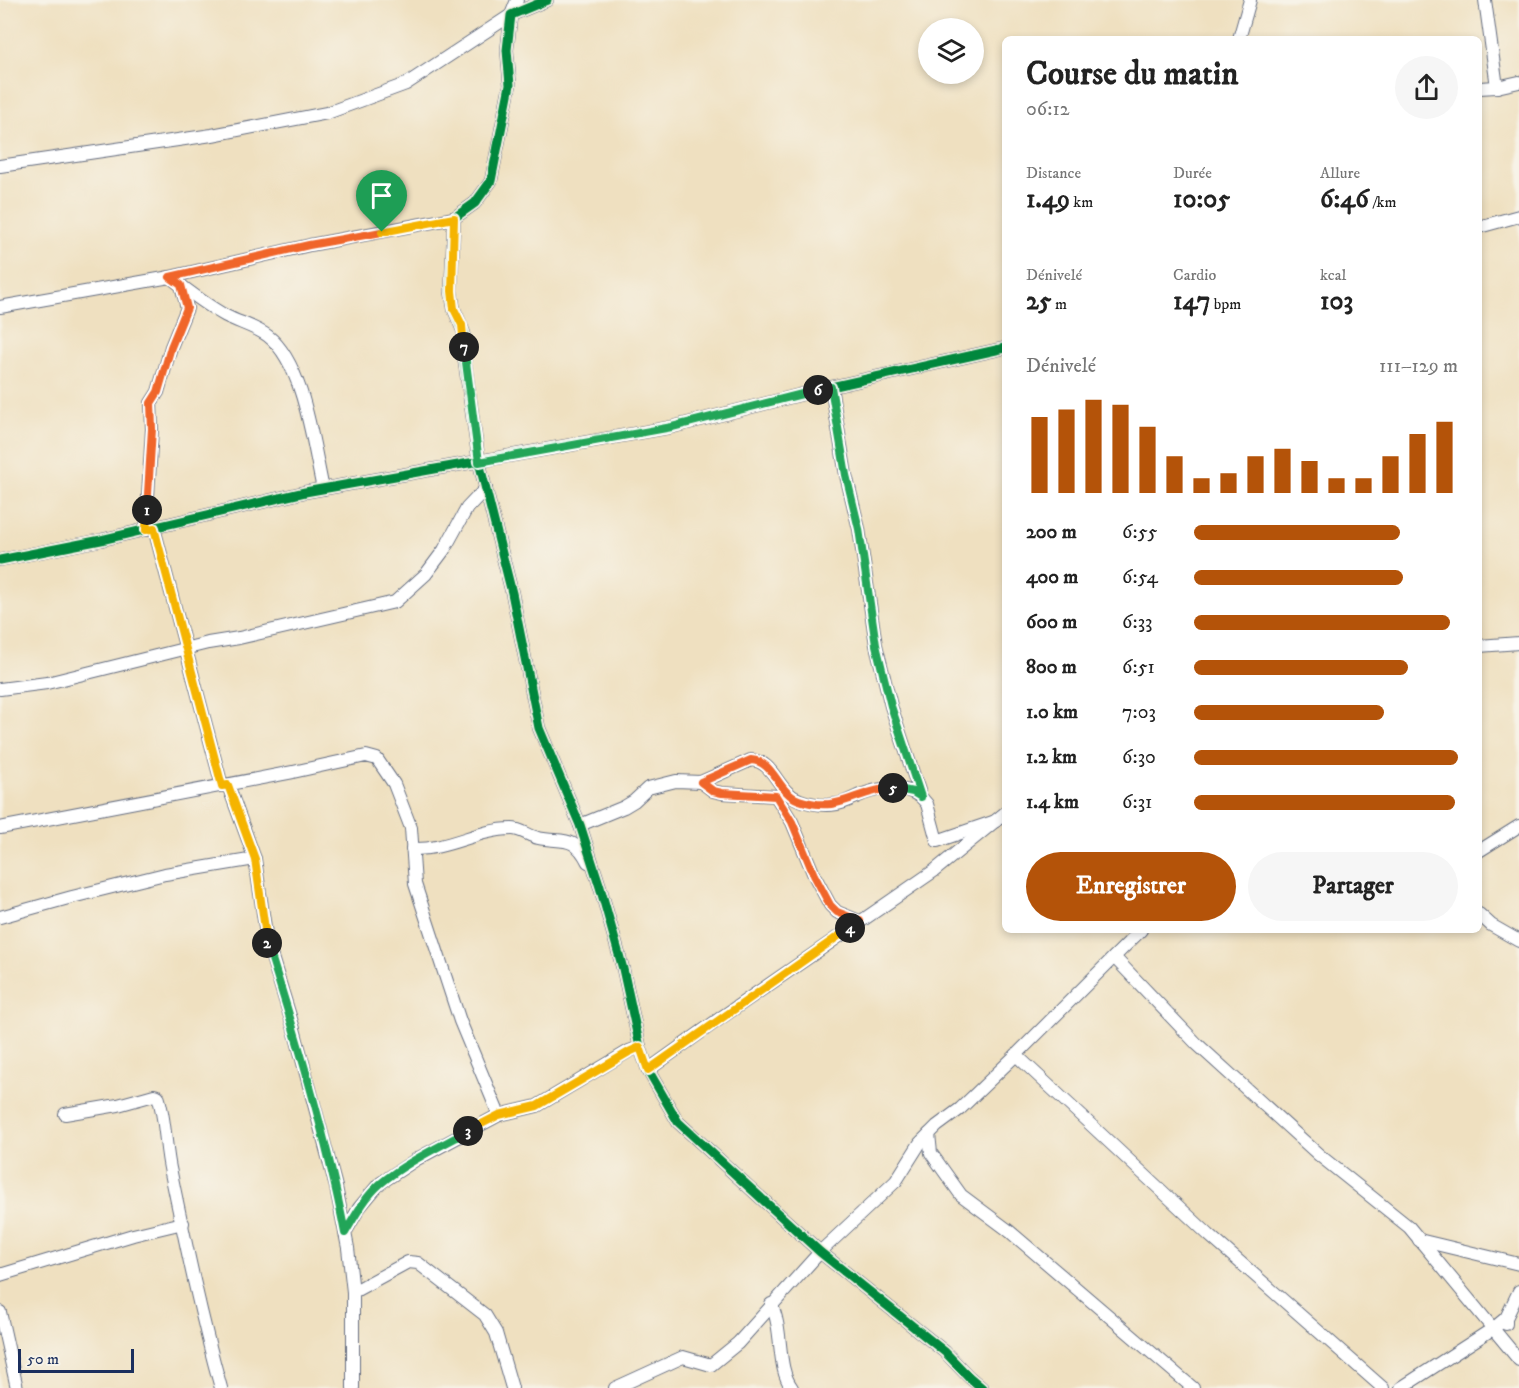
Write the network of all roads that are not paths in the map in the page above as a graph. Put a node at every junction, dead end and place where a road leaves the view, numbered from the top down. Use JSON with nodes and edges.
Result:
{"nodes":[{"id":1,"x":517,"y":0,"type":"edge"},
{"id":2,"x":547,"y":0,"type":"edge"},
{"id":3,"x":1250,"y":0,"type":"edge"},
{"id":4,"x":1485,"y":0,"type":"edge"},
{"id":5,"x":511,"y":15,"type":"junction"},
{"id":6,"x":1240,"y":36,"type":"edge"},
{"id":7,"x":1519,"y":82,"type":"edge"},
{"id":8,"x":1497,"y":87,"type":"junction"},
{"id":9,"x":1482,"y":88,"type":"edge"},
{"id":10,"x":0,"y":166,"type":"edge"},
{"id":11,"x":1519,"y":216,"type":"edge"},
{"id":12,"x":454,"y":218,"type":"junction"},
{"id":13,"x":1482,"y":226,"type":"edge"},
{"id":14,"x":170,"y":277,"type":"junction"},
{"id":15,"x":181,"y":285,"type":"junction"},
{"id":16,"x":0,"y":307,"type":"edge"},
{"id":17,"x":1002,"y":349,"type":"edge"},
{"id":18,"x":831,"y":387,"type":"junction"},
{"id":19,"x":479,"y":462,"type":"junction"},
{"id":20,"x":486,"y":488,"type":"junction"},
{"id":21,"x":322,"y":489,"type":"junction"},
{"id":22,"x":472,"y":502,"type":"junction"},
{"id":23,"x":492,"y":513,"type":"junction"},
{"id":24,"x":150,"y":529,"type":"junction"},
{"id":25,"x":0,"y":561,"type":"edge"},
{"id":26,"x":1519,"y":643,"type":"edge"},
{"id":27,"x":1482,"y":646,"type":"edge"},
{"id":28,"x":187,"y":649,"type":"junction"},
{"id":29,"x":0,"y":689,"type":"edge"},
{"id":30,"x":701,"y":782,"type":"junction"},
{"id":31,"x":225,"y":785,"type":"junction"},
{"id":32,"x":921,"y":797,"type":"junction"},
{"id":33,"x":1000,"y":817,"type":"edge"},
{"id":34,"x":580,"y":825,"type":"junction"},
{"id":35,"x":1519,"y":826,"type":"edge"},
{"id":36,"x":0,"y":828,"type":"edge"},
{"id":37,"x":412,"y":849,"type":"junction"},
{"id":38,"x":1482,"y":849,"type":"edge"},
{"id":39,"x":255,"y":859,"type":"junction"},
{"id":40,"x":600,"y":887,"type":"junction"},
{"id":41,"x":0,"y":917,"type":"edge"},
{"id":42,"x":1482,"y":917,"type":"edge"},
{"id":43,"x":860,"y":921,"type":"junction"},
{"id":44,"x":1138,"y":933,"type":"edge"},
{"id":45,"x":1519,"y":941,"type":"edge"},
{"id":46,"x":1114,"y":957,"type":"junction"},
{"id":47,"x":640,"y":1047,"type":"junction"},
{"id":48,"x":1016,"y":1055,"type":"junction"},
{"id":49,"x":648,"y":1070,"type":"junction"},
{"id":50,"x":65,"y":1114,"type":"dead end"},
{"id":51,"x":499,"y":1115,"type":"junction"},
{"id":52,"x":929,"y":1134,"type":"junction"},
{"id":53,"x":183,"y":1223,"type":"junction"},
{"id":54,"x":345,"y":1233,"type":"junction"},
{"id":55,"x":1419,"y":1240,"type":"junction"},
{"id":56,"x":820,"y":1252,"type":"junction"},
{"id":57,"x":1519,"y":1264,"type":"edge"},
{"id":58,"x":0,"y":1275,"type":"edge"},
{"id":59,"x":1519,"y":1291,"type":"edge"},
{"id":60,"x":353,"y":1292,"type":"junction"},
{"id":61,"x":771,"y":1304,"type":"junction"},
{"id":62,"x":0,"y":1312,"type":"edge"},
{"id":63,"x":1506,"y":1318,"type":"junction"},
{"id":64,"x":1494,"y":1328,"type":"junction"},
{"id":65,"x":1517,"y":1356,"type":"edge"},
{"id":66,"x":16,"y":1388,"type":"edge"},
{"id":67,"x":220,"y":1388,"type":"edge"},
{"id":68,"x":353,"y":1388,"type":"edge"},
{"id":69,"x":512,"y":1388,"type":"edge"},
{"id":70,"x":615,"y":1388,"type":"edge"},
{"id":71,"x":792,"y":1388,"type":"edge"},
{"id":72,"x":982,"y":1388,"type":"edge"},
{"id":73,"x":1193,"y":1388,"type":"edge"},
{"id":74,"x":1383,"y":1388,"type":"edge"},
{"id":75,"x":1401,"y":1388,"type":"edge"}],
"edges":[{"from":1,"to":5,"type":"street"},
{"from":2,"to":5,"type":"street"},
{"from":3,"to":6,"type":"street"},
{"from":4,"to":8,"type":"street"},
{"from":5,"to":10,"type":"street"},
{"from":5,"to":12,"type":"street"},
{"from":7,"to":8,"type":"street"},
{"from":8,"to":9,"type":"street"},
{"from":11,"to":13,"type":"street"},
{"from":12,"to":14,"type":"street"},
{"from":12,"to":19,"type":"street"},
{"from":14,"to":15,"type":"street"},
{"from":14,"to":16,"type":"street"},
{"from":15,"to":21,"type":"street"},
{"from":15,"to":24,"type":"street"},
{"from":17,"to":18,"type":"street"},
{"from":18,"to":19,"type":"street"},
{"from":18,"to":32,"type":"street"},
{"from":19,"to":20,"type":"street"},
{"from":19,"to":21,"type":"street"},
{"from":20,"to":22,"type":"street"},
{"from":20,"to":23,"type":"street"},
{"from":21,"to":24,"type":"street"},
{"from":22,"to":23,"type":"street"},
{"from":22,"to":28,"type":"street"},
{"from":23,"to":34,"type":"street"},
{"from":24,"to":25,"type":"street"},
{"from":24,"to":28,"type":"street"},
{"from":26,"to":27,"type":"street"},
{"from":28,"to":29,"type":"street"},
{"from":28,"to":31,"type":"street"},
{"from":30,"to":32,"type":"street"},
{"from":30,"to":34,"type":"street"},
{"from":30,"to":43,"type":"street"},
{"from":31,"to":36,"type":"street"},
{"from":31,"to":37,"type":"street"},
{"from":31,"to":39,"type":"street"},
{"from":32,"to":33,"type":"street"},
{"from":33,"to":43,"type":"street"},
{"from":34,"to":40,"type":"street"},
{"from":35,"to":38,"type":"street"},
{"from":37,"to":40,"type":"street"},
{"from":37,"to":51,"type":"street"},
{"from":39,"to":41,"type":"street"},
{"from":39,"to":54,"type":"street"},
{"from":40,"to":47,"type":"street"},
{"from":42,"to":45,"type":"street"},
{"from":43,"to":49,"type":"street"},
{"from":44,"to":46,"type":"street"},
{"from":46,"to":48,"type":"street"},
{"from":46,"to":55,"type":"street"},
{"from":47,"to":49,"type":"street"},
{"from":47,"to":51,"type":"street"},
{"from":48,"to":52,"type":"street"},
{"from":48,"to":74,"type":"street"},
{"from":49,"to":56,"type":"street"},
{"from":50,"to":53,"type":"street"},
{"from":51,"to":54,"type":"street"},
{"from":52,"to":56,"type":"street"},
{"from":52,"to":73,"type":"street"},
{"from":53,"to":58,"type":"street"},
{"from":53,"to":67,"type":"street"},
{"from":54,"to":60,"type":"street"},
{"from":55,"to":57,"type":"street"},
{"from":55,"to":64,"type":"street"},
{"from":56,"to":61,"type":"street"},
{"from":56,"to":72,"type":"street"},
{"from":59,"to":63,"type":"street"},
{"from":60,"to":68,"type":"street"},
{"from":60,"to":69,"type":"street"},
{"from":61,"to":70,"type":"street"},
{"from":61,"to":71,"type":"street"},
{"from":62,"to":66,"type":"street"},
{"from":63,"to":64,"type":"street"},
{"from":63,"to":65,"type":"street"},
{"from":64,"to":65,"type":"street"},
{"from":64,"to":75,"type":"street"}]}
